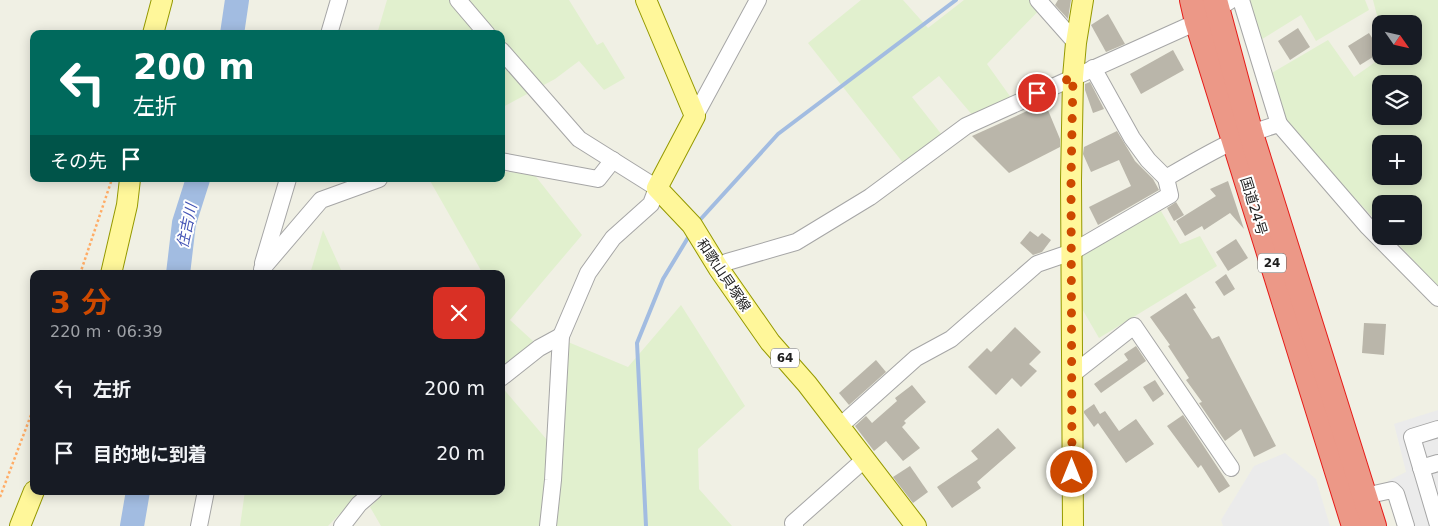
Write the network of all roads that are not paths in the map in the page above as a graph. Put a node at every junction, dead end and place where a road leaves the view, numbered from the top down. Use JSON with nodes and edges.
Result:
{"nodes":[{"id":1,"x":162,"y":0,"type":"edge"},
{"id":2,"x":339,"y":0,"type":"edge"},
{"id":3,"x":458,"y":0,"type":"edge"},
{"id":4,"x":646,"y":0,"type":"edge"},
{"id":5,"x":758,"y":0,"type":"edge"},
{"id":6,"x":1038,"y":0,"type":"edge"},
{"id":7,"x":1083,"y":0,"type":"edge"},
{"id":8,"x":1241,"y":0,"type":"edge"},
{"id":9,"x":1221,"y":3,"type":"edge"},
{"id":10,"x":1194,"y":11,"type":"edge"},
{"id":11,"x":154,"y":30,"type":"edge"},
{"id":12,"x":330,"y":30,"type":"edge"},
{"id":13,"x":484,"y":30,"type":"edge"},
{"id":14,"x":1076,"y":43,"type":"junction"},
{"id":15,"x":505,"y":55,"type":"edge"},
{"id":16,"x":1093,"y":68,"type":"junction"},
{"id":17,"x":1073,"y":77,"type":"junction"},
{"id":18,"x":695,"y":116,"type":"junction"},
{"id":19,"x":1279,"y":124,"type":"junction"},
{"id":20,"x":1243,"y":138,"type":"junction"},
{"id":21,"x":613,"y":160,"type":"junction"},
{"id":22,"x":505,"y":162,"type":"edge"},
{"id":23,"x":1166,"y":178,"type":"junction"},
{"id":24,"x":130,"y":182,"type":"edge"},
{"id":25,"x":287,"y":182,"type":"edge"},
{"id":26,"x":371,"y":182,"type":"edge"},
{"id":27,"x":657,"y":188,"type":"junction"},
{"id":28,"x":1072,"y":252,"type":"junction"},
{"id":29,"x":719,"y":269,"type":"junction"},
{"id":30,"x":111,"y":270,"type":"edge"},
{"id":31,"x":261,"y":270,"type":"edge"},
{"id":32,"x":262,"y":270,"type":"edge"},
{"id":33,"x":1438,"y":298,"type":"edge"},
{"id":34,"x":562,"y":336,"type":"junction"},
{"id":35,"x":1073,"y":374,"type":"junction"},
{"id":36,"x":505,"y":375,"type":"edge"},
{"id":37,"x":839,"y":427,"type":"junction"},
{"id":38,"x":1438,"y":429,"type":"edge"},
{"id":39,"x":865,"y":459,"type":"junction"},
{"id":40,"x":1438,"y":463,"type":"edge"},
{"id":41,"x":1231,"y":468,"type":"dead end"},
{"id":42,"x":1421,"y":468,"type":"junction"},
{"id":43,"x":32,"y":495,"type":"edge"},
{"id":44,"x":205,"y":495,"type":"edge"},
{"id":45,"x":369,"y":495,"type":"edge"},
{"id":46,"x":1365,"y":496,"type":"junction"},
{"id":47,"x":1435,"y":501,"type":"edge"},
{"id":48,"x":1438,"y":525,"type":"edge"},
{"id":49,"x":20,"y":526,"type":"edge"},
{"id":50,"x":199,"y":526,"type":"edge"},
{"id":51,"x":342,"y":526,"type":"edge"},
{"id":52,"x":548,"y":526,"type":"edge"},
{"id":53,"x":795,"y":526,"type":"edge"},
{"id":54,"x":916,"y":526,"type":"edge"},
{"id":55,"x":1073,"y":526,"type":"edge"},
{"id":56,"x":1354,"y":526,"type":"edge"},
{"id":57,"x":1374,"y":526,"type":"edge"},
{"id":58,"x":1406,"y":526,"type":"edge"}],
"edges":[{"from":1,"to":11,"type":"main road"},
{"from":2,"to":12,"type":"street"},
{"from":3,"to":13,"type":"street"},
{"from":4,"to":18,"type":"main road"},
{"from":5,"to":18,"type":"street"},
{"from":6,"to":14,"type":"street"},
{"from":7,"to":14,"type":"main road"},
{"from":8,"to":19,"type":"street"},
{"from":9,"to":10,"type":"street"},
{"from":9,"to":20,"type":"highway","name":"国道24号","number":"24"},
{"from":10,"to":16,"type":"street"},
{"from":10,"to":20,"type":"highway","name":"国道24号","number":"24"},
{"from":14,"to":17,"type":"main road"},
{"from":15,"to":21,"type":"street"},
{"from":16,"to":17,"type":"street"},
{"from":16,"to":23,"type":"street"},
{"from":17,"to":28,"type":"main road"},
{"from":17,"to":29,"type":"street"},
{"from":18,"to":27,"type":"main road"},
{"from":19,"to":20,"type":"street"},
{"from":19,"to":33,"type":"street"},
{"from":20,"to":23,"type":"street"},
{"from":20,"to":46,"type":"highway","name":"国道24号","number":"24"},
{"from":20,"to":56,"type":"highway","name":"国道24号","number":"24"},
{"from":21,"to":22,"type":"street"},
{"from":21,"to":27,"type":"street"},
{"from":23,"to":28,"type":"street"},
{"from":24,"to":30,"type":"main road"},
{"from":25,"to":31,"type":"street"},
{"from":26,"to":32,"type":"street"},
{"from":27,"to":29,"type":"main road","name":"和歌山貝塚線","number":"64"},
{"from":27,"to":34,"type":"street"},
{"from":28,"to":35,"type":"main road"},
{"from":28,"to":37,"type":"street"},
{"from":29,"to":37,"type":"main road","name":"和歌山貝塚線","number":"64"},
{"from":34,"to":36,"type":"street"},
{"from":34,"to":52,"type":"street"},
{"from":35,"to":41,"type":"street"},
{"from":35,"to":55,"type":"main road"},
{"from":37,"to":39,"type":"main road","name":"和歌山貝塚線","number":"64"},
{"from":38,"to":42,"type":"street"},
{"from":39,"to":53,"type":"street"},
{"from":39,"to":54,"type":"main road","name":"和歌山貝塚線","number":"64"},
{"from":40,"to":42,"type":"street"},
{"from":42,"to":47,"type":"street"},
{"from":43,"to":49,"type":"main road"},
{"from":44,"to":50,"type":"street"},
{"from":45,"to":51,"type":"street"},
{"from":46,"to":57,"type":"highway","name":"国道24号","number":"24"},
{"from":46,"to":58,"type":"street"},
{"from":47,"to":48,"type":"street"}]}
